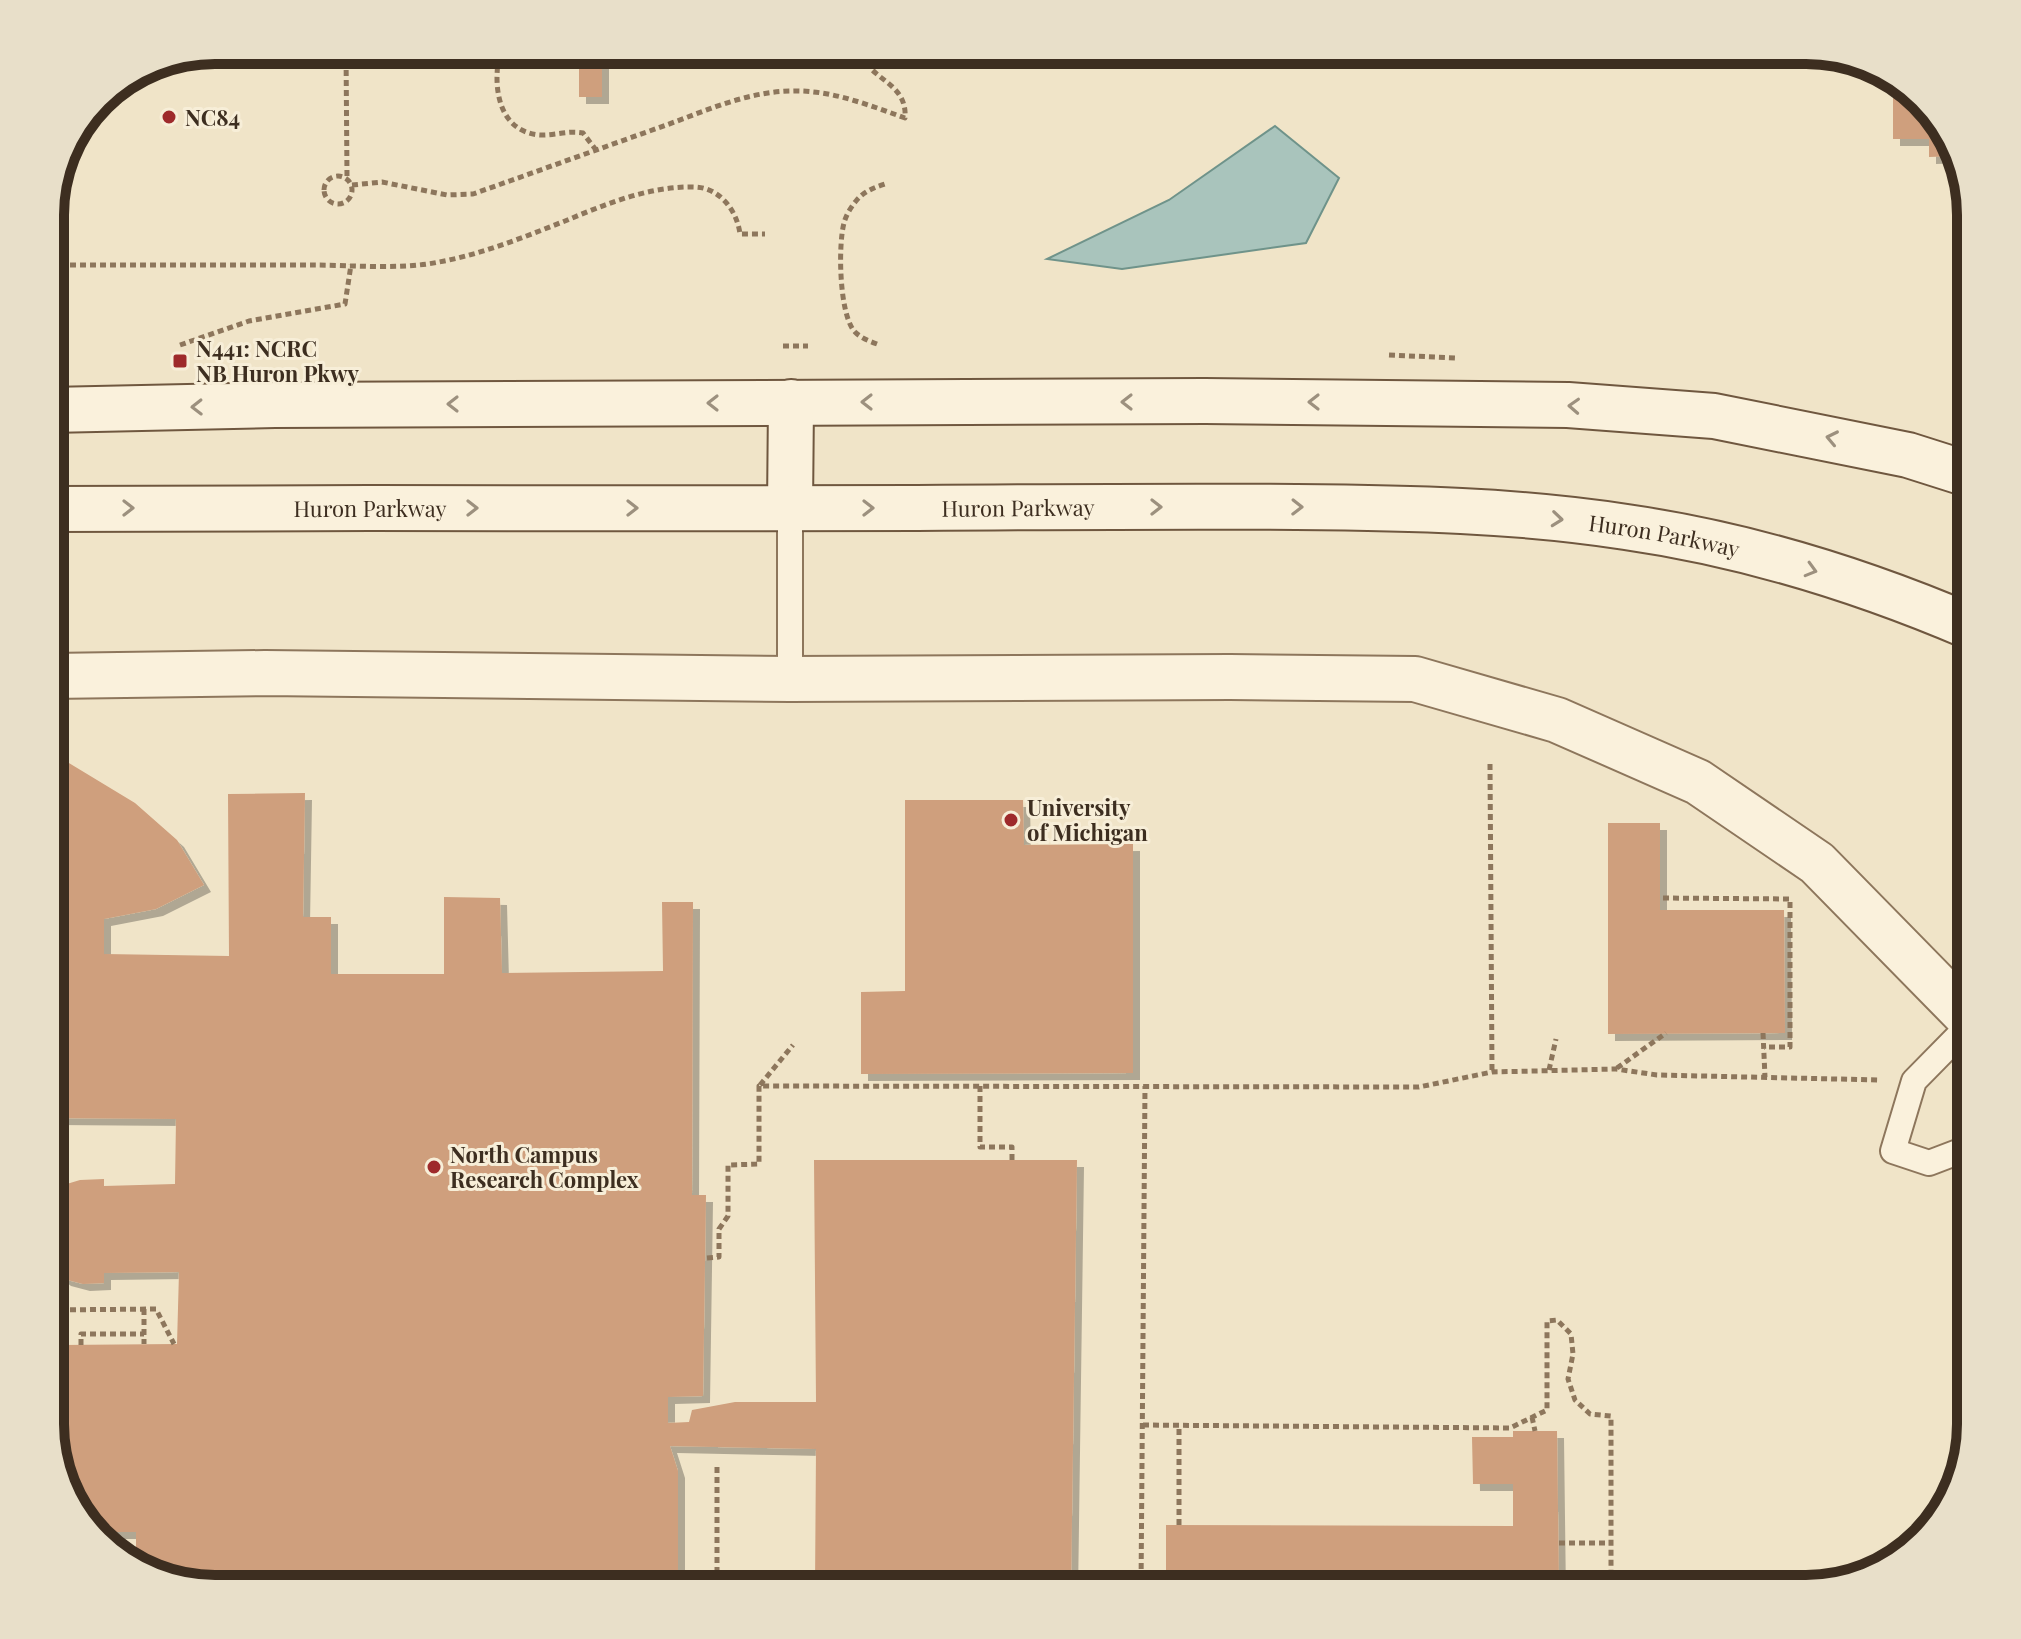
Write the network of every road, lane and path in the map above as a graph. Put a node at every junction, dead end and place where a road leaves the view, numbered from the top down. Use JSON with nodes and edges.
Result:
{"nodes":[{"id":1,"x":346,"y":64,"type":"edge"},
{"id":2,"x":498,"y":64,"type":"edge"},
{"id":3,"x":868,"y":64,"type":"edge"},
{"id":4,"x":596,"y":150,"type":"junction"},
{"id":5,"x":347,"y":178,"type":"junction"},
{"id":6,"x":888,"y":183,"type":"dead end"},
{"id":7,"x":352,"y":185,"type":"junction"},
{"id":8,"x":765,"y":234,"type":"dead end"},
{"id":9,"x":64,"y":265,"type":"edge"},
{"id":10,"x":351,"y":265,"type":"junction"},
{"id":11,"x":877,"y":344,"type":"dead end"},
{"id":12,"x":180,"y":345,"type":"dead end"},
{"id":13,"x":783,"y":346,"type":"dead end"},
{"id":14,"x":808,"y":346,"type":"dead end"},
{"id":15,"x":791,"y":402,"type":"junction"},
{"id":16,"x":64,"y":410,"type":"edge"},
{"id":17,"x":1957,"y":471,"type":"edge"},
{"id":18,"x":790,"y":508,"type":"junction"},
{"id":19,"x":64,"y":509,"type":"edge"},
{"id":20,"x":1957,"y":621,"type":"edge"},
{"id":21,"x":64,"y":676,"type":"edge"},
{"id":22,"x":790,"y":679,"type":"junction"},
{"id":23,"x":1490,"y":764,"type":"dead end"},
{"id":24,"x":1663,"y":898,"type":"dead end"},
{"id":25,"x":1957,"y":1008,"type":"edge"},
{"id":26,"x":1666,"y":1033,"type":"dead end"},
{"id":27,"x":1763,"y":1033,"type":"dead end"},
{"id":28,"x":1957,"y":1036,"type":"edge"},
{"id":29,"x":1556,"y":1039,"type":"dead end"},
{"id":30,"x":793,"y":1045,"type":"dead end"},
{"id":31,"x":1764,"y":1047,"type":"junction"},
{"id":32,"x":1616,"y":1069,"type":"junction"},
{"id":33,"x":1549,"y":1070,"type":"junction"},
{"id":34,"x":1492,"y":1072,"type":"junction"},
{"id":35,"x":1765,"y":1077,"type":"junction"},
{"id":36,"x":1914,"y":1081,"type":"junction"},
{"id":37,"x":759,"y":1086,"type":"junction"},
{"id":38,"x":980,"y":1086,"type":"junction"},
{"id":39,"x":1145,"y":1086,"type":"junction"},
{"id":40,"x":1957,"y":1152,"type":"edge"},
{"id":41,"x":1012,"y":1160,"type":"dead end"},
{"id":42,"x":707,"y":1258,"type":"dead end"},
{"id":43,"x":144,"y":1309,"type":"junction"},
{"id":44,"x":64,"y":1310,"type":"edge"},
{"id":45,"x":144,"y":1334,"type":"junction"},
{"id":46,"x":144,"y":1344,"type":"dead end"},
{"id":47,"x":174,"y":1344,"type":"dead end"},
{"id":48,"x":81,"y":1345,"type":"dead end"},
{"id":49,"x":1532,"y":1417,"type":"junction"},
{"id":50,"x":1143,"y":1425,"type":"junction"},
{"id":51,"x":1179,"y":1425,"type":"junction"},
{"id":52,"x":1535,"y":1431,"type":"dead end"},
{"id":53,"x":717,"y":1467,"type":"dead end"},
{"id":54,"x":1179,"y":1525,"type":"dead end"},
{"id":55,"x":1559,"y":1543,"type":"dead end"},
{"id":56,"x":1611,"y":1543,"type":"junction"},
{"id":57,"x":717,"y":1575,"type":"edge"},
{"id":58,"x":1141,"y":1575,"type":"edge"},
{"id":59,"x":1611,"y":1575,"type":"edge"}],
"edges":[{"from":1,"to":5,"type":"path"},
{"from":2,"to":4,"type":"path"},
{"from":3,"to":4,"type":"path"},
{"from":4,"to":7,"type":"path"},
{"from":5,"to":7,"type":"path"},
{"from":5,"to":7,"type":"path"},
{"from":6,"to":11,"type":"path"},
{"from":8,"to":10,"type":"path"},
{"from":9,"to":10,"type":"path"},
{"from":10,"to":12,"type":"path"},
{"from":13,"to":14,"type":"path"},
{"from":15,"to":16,"type":"main road","one_way":true},
{"from":17,"to":15,"type":"main road","one_way":true},
{"from":15,"to":18,"type":"main road"},
{"from":19,"to":18,"type":"main road","name":"Huron Parkway","one_way":true},
{"from":18,"to":20,"type":"main road","name":"Huron Parkway","one_way":true},
{"from":18,"to":22,"type":"lane"},
{"from":21,"to":22,"type":"main road"},
{"from":22,"to":25,"type":"main road"},
{"from":23,"to":34,"type":"path"},
{"from":24,"to":31,"type":"path"},
{"from":26,"to":32,"type":"path"},
{"from":27,"to":31,"type":"path"},
{"from":28,"to":36,"type":"lane"},
{"from":29,"to":33,"type":"path"},
{"from":30,"to":37,"type":"path"},
{"from":31,"to":35,"type":"path"},
{"from":32,"to":33,"type":"path"},
{"from":32,"to":35,"type":"path"},
{"from":33,"to":34,"type":"path"},
{"from":34,"to":39,"type":"path"},
{"from":35,"to":36,"type":"path"},
{"from":36,"to":40,"type":"lane"},
{"from":37,"to":38,"type":"path"},
{"from":37,"to":42,"type":"path"},
{"from":38,"to":39,"type":"path"},
{"from":38,"to":41,"type":"path"},
{"from":39,"to":50,"type":"path"},
{"from":43,"to":44,"type":"path"},
{"from":43,"to":45,"type":"path"},
{"from":43,"to":47,"type":"path"},
{"from":45,"to":46,"type":"path"},
{"from":45,"to":48,"type":"path"},
{"from":49,"to":51,"type":"path"},
{"from":49,"to":52,"type":"path"},
{"from":49,"to":56,"type":"path"},
{"from":50,"to":51,"type":"path"},
{"from":50,"to":58,"type":"path"},
{"from":51,"to":54,"type":"path"},
{"from":53,"to":57,"type":"path"},
{"from":55,"to":56,"type":"path"},
{"from":56,"to":59,"type":"path"}]}
